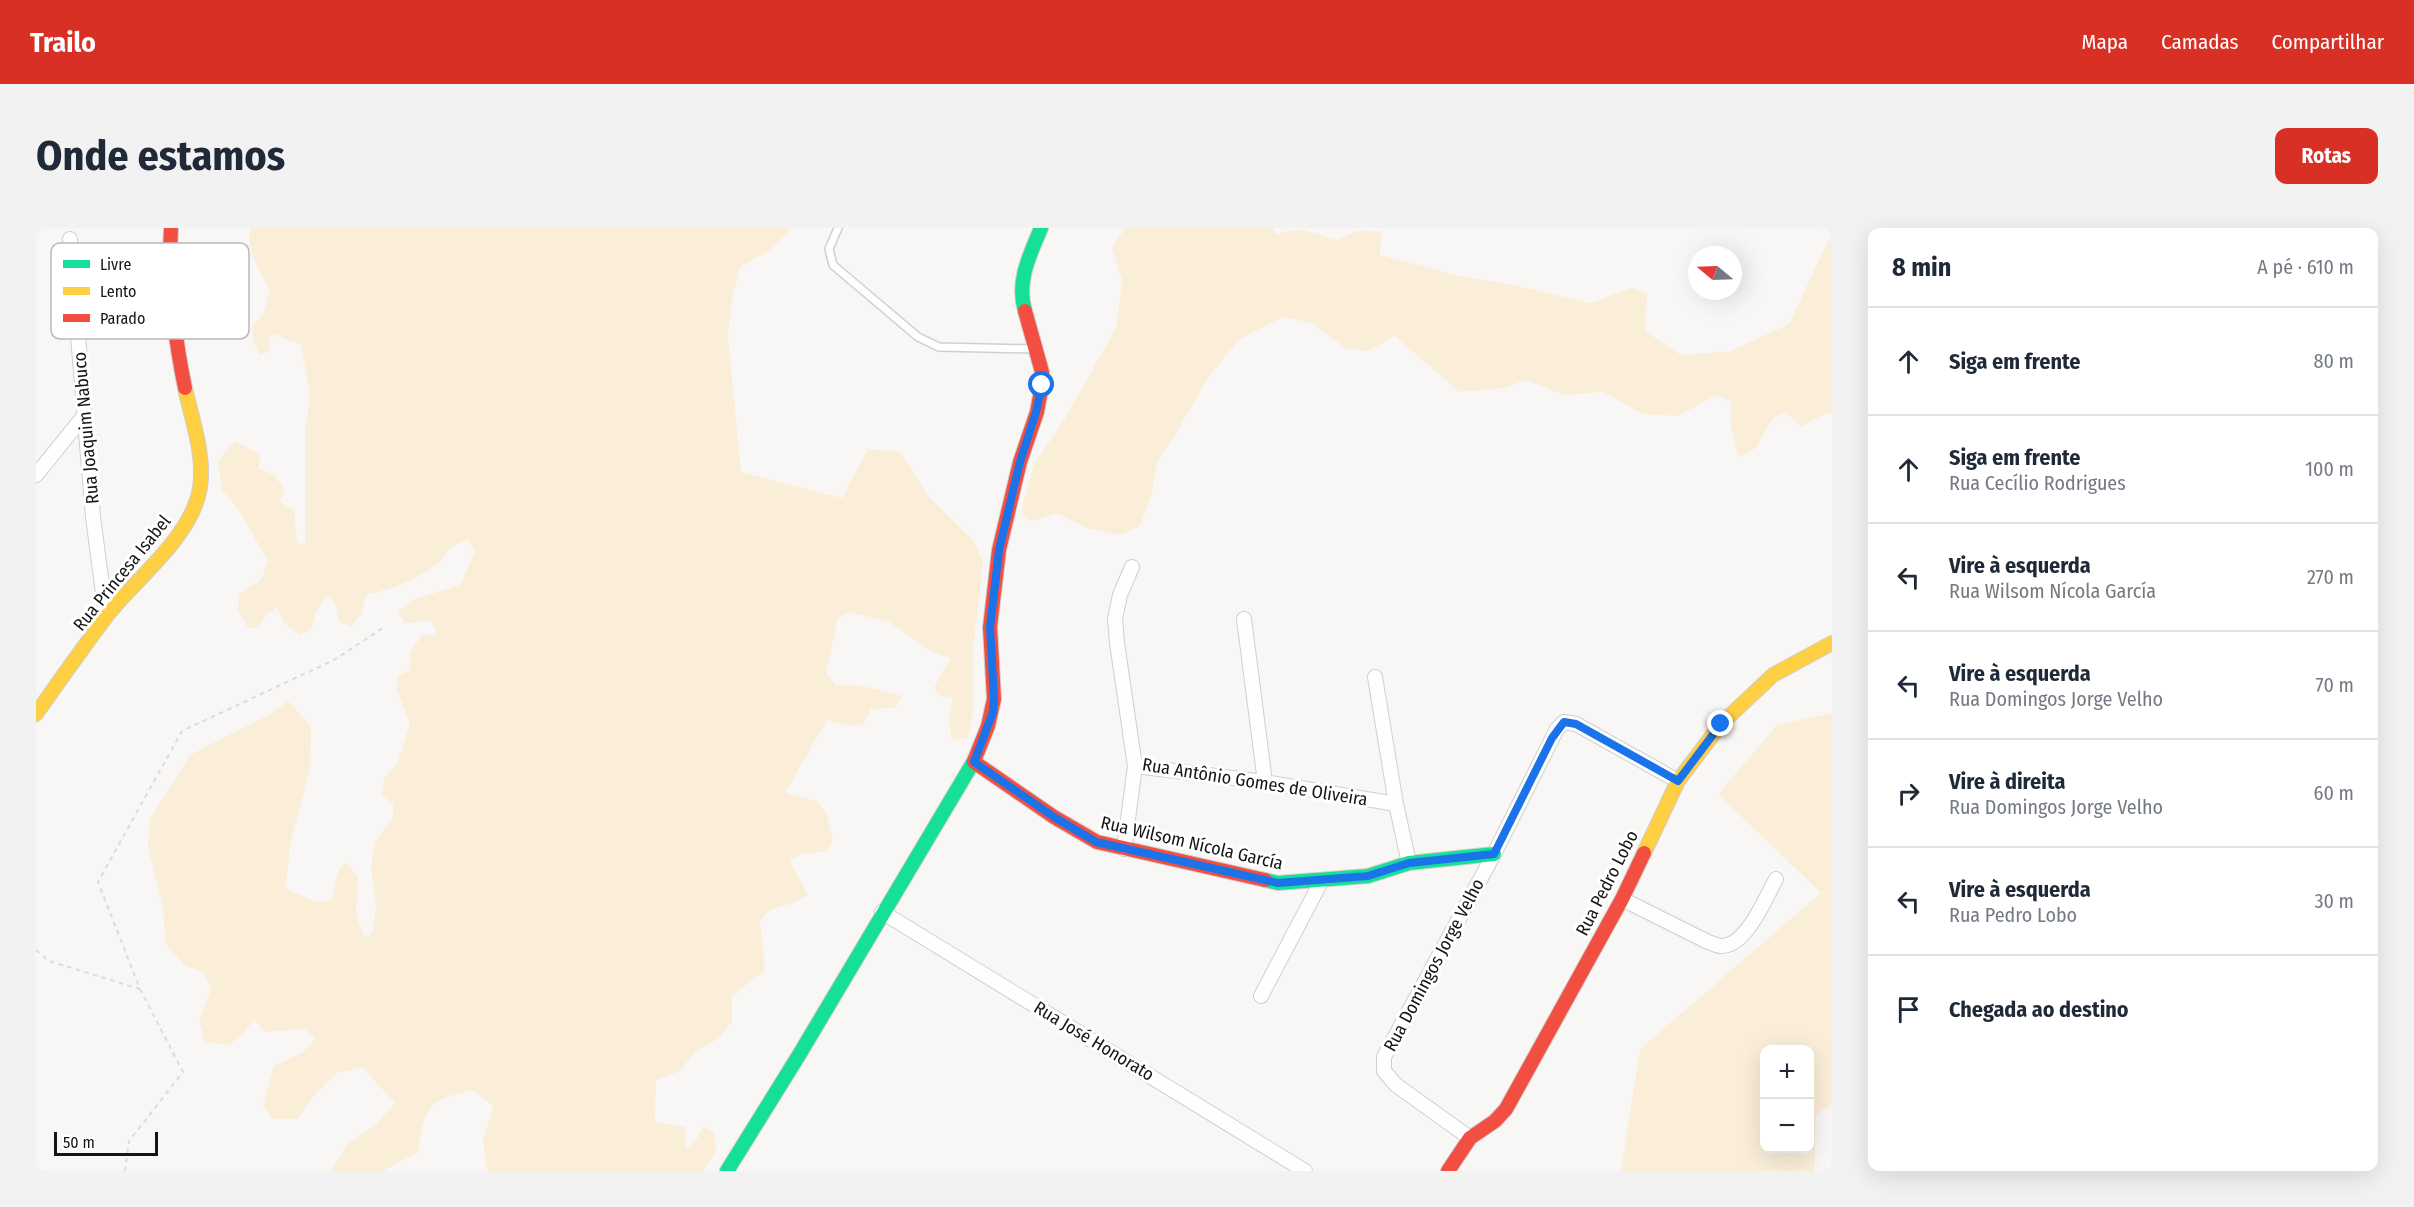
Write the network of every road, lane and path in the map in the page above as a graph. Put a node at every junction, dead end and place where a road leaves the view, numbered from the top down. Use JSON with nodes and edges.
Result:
{"nodes":[{"id":1,"x":171,"y":228,"type":"edge"},
{"id":2,"x":838,"y":228,"type":"edge"},
{"id":3,"x":1041,"y":228,"type":"edge"},
{"id":4,"x":70,"y":238,"type":"dead end"},
{"id":5,"x":70,"y":243,"type":"edge"},
{"id":6,"x":171,"y":243,"type":"edge"},
{"id":7,"x":78,"y":339,"type":"edge"},
{"id":8,"x":176,"y":339,"type":"edge"},
{"id":9,"x":1036,"y":349,"type":"junction"},
{"id":10,"x":84,"y":416,"type":"junction"},
{"id":11,"x":36,"y":475,"type":"edge"},
{"id":12,"x":1132,"y":567,"type":"dead end"},
{"id":13,"x":106,"y":616,"type":"junction"},
{"id":14,"x":1244,"y":619,"type":"dead end"},
{"id":15,"x":383,"y":628,"type":"dead end"},
{"id":16,"x":1832,"y":643,"type":"edge"},
{"id":17,"x":1375,"y":677,"type":"dead end"},
{"id":18,"x":36,"y":714,"type":"edge"},
{"id":19,"x":974,"y":762,"type":"junction"},
{"id":20,"x":1135,"y":766,"type":"junction"},
{"id":21,"x":1678,"y":781,"type":"junction"},
{"id":22,"x":1265,"y":782,"type":"junction"},
{"id":23,"x":1396,"y":804,"type":"junction"},
{"id":24,"x":1124,"y":849,"type":"junction"},
{"id":25,"x":1494,"y":854,"type":"junction"},
{"id":26,"x":1409,"y":863,"type":"junction"},
{"id":27,"x":1776,"y":879,"type":"dead end"},
{"id":28,"x":1322,"y":880,"type":"junction"},
{"id":29,"x":1622,"y":898,"type":"junction"},
{"id":30,"x":882,"y":912,"type":"junction"},
{"id":31,"x":36,"y":950,"type":"edge"},
{"id":32,"x":140,"y":989,"type":"junction"},
{"id":33,"x":1261,"y":996,"type":"dead end"},
{"id":34,"x":1470,"y":1138,"type":"junction"},
{"id":35,"x":125,"y":1171,"type":"edge"},
{"id":36,"x":727,"y":1171,"type":"edge"},
{"id":37,"x":1305,"y":1171,"type":"edge"},
{"id":38,"x":1448,"y":1171,"type":"edge"}],
"edges":[{"from":1,"to":6,"type":"street","name":"Rua Princesa Isabel"},
{"from":2,"to":9,"type":"lane"},
{"from":3,"to":9,"type":"street"},
{"from":4,"to":5,"type":"street","name":"Rua Joaquim Nabuco"},
{"from":7,"to":10,"type":"street","name":"Rua Joaquim Nabuco"},
{"from":8,"to":13,"type":"street","name":"Rua Princesa Isabel"},
{"from":9,"to":19,"type":"street"},
{"from":10,"to":11,"type":"street"},
{"from":10,"to":13,"type":"street","name":"Rua Joaquim Nabuco"},
{"from":12,"to":20,"type":"street","name":"Rua Antônio Gomes de Oliveira"},
{"from":13,"to":18,"type":"street","name":"Rua Princesa Isabel"},
{"from":14,"to":22,"type":"street"},
{"from":15,"to":32,"type":"path"},
{"from":16,"to":21,"type":"street","name":"Rua Pedro Lobo"},
{"from":17,"to":23,"type":"street"},
{"from":19,"to":24,"type":"street","name":"Rua Wilsom Nícola García"},
{"from":19,"to":30,"type":"street"},
{"from":20,"to":22,"type":"street","name":"Rua Antônio Gomes de Oliveira"},
{"from":20,"to":24,"type":"street"},
{"from":21,"to":25,"type":"street","name":"Rua Domingos Jorge Velho"},
{"from":21,"to":29,"type":"street","name":"Rua Pedro Lobo"},
{"from":22,"to":23,"type":"street","name":"Rua Antônio Gomes de Oliveira"},
{"from":23,"to":26,"type":"street"},
{"from":24,"to":28,"type":"street","name":"Rua Wilsom Nícola García"},
{"from":25,"to":26,"type":"street","name":"Rua Wilsom Nícola García"},
{"from":25,"to":34,"type":"street","name":"Rua Domingos Jorge Velho"},
{"from":26,"to":28,"type":"street","name":"Rua Wilsom Nícola García"},
{"from":27,"to":29,"type":"street"},
{"from":28,"to":33,"type":"street"},
{"from":29,"to":34,"type":"street","name":"Rua Pedro Lobo"},
{"from":30,"to":36,"type":"street"},
{"from":30,"to":37,"type":"street","name":"Rua José Honorato"},
{"from":31,"to":32,"type":"path"},
{"from":32,"to":35,"type":"path"},
{"from":34,"to":38,"type":"street","name":"Rua Pedro Lobo"}]}
